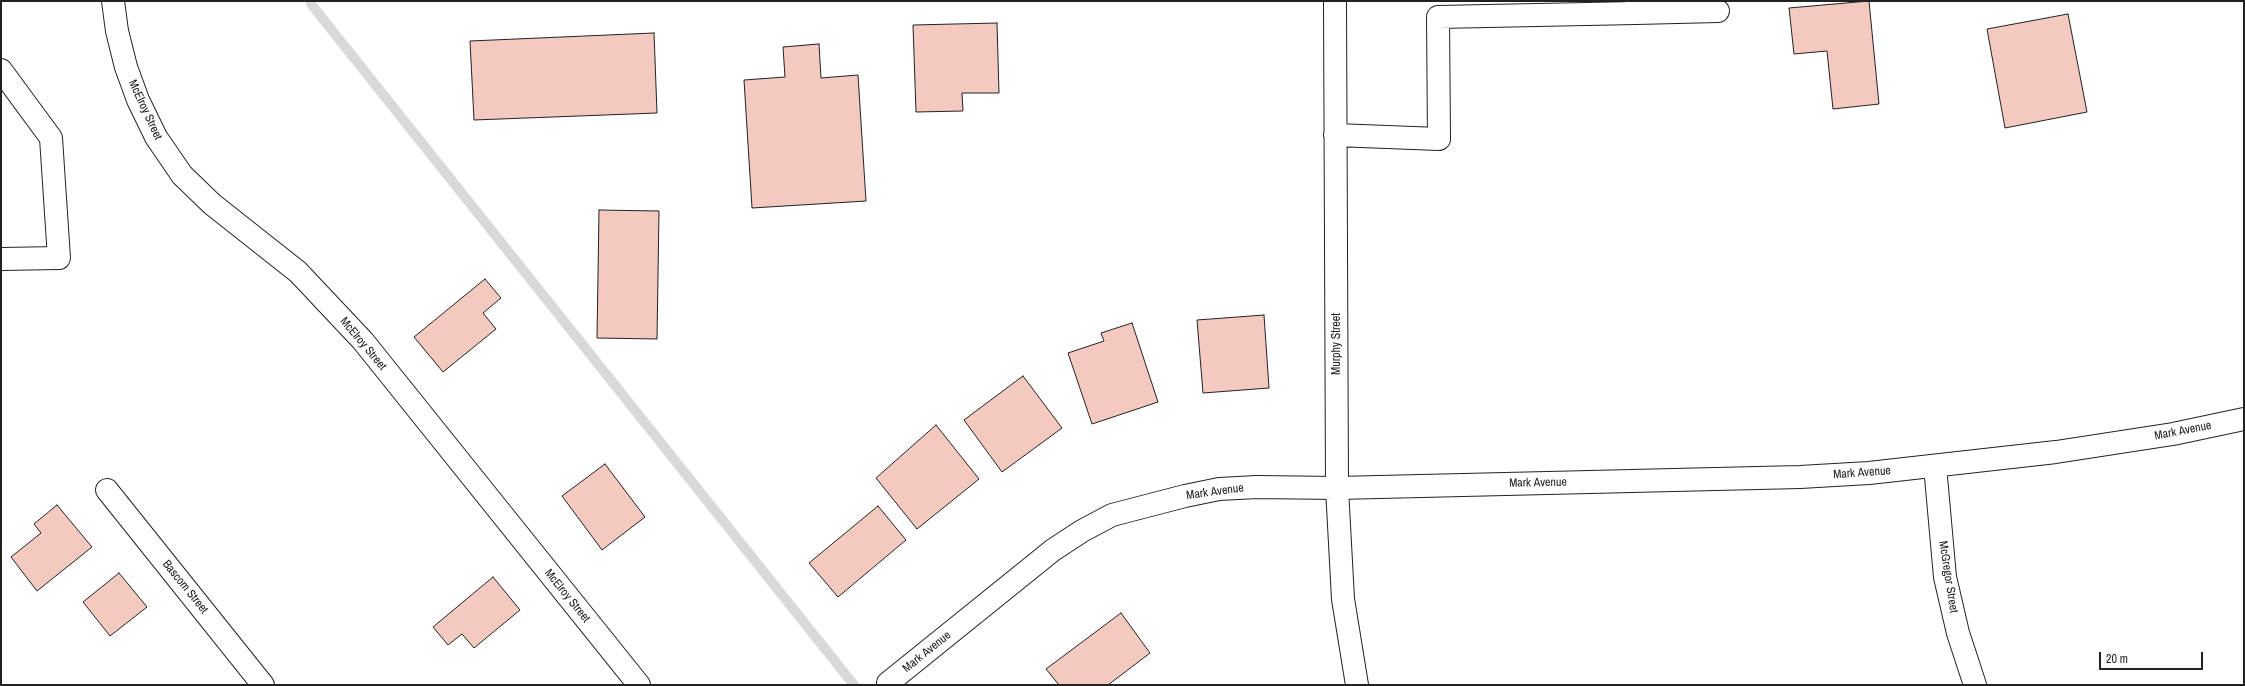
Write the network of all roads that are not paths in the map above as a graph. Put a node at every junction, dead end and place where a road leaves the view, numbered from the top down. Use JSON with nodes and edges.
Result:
{"nodes":[{"id":1,"x":113,"y":1,"type":"edge"},
{"id":2,"x":1335,"y":1,"type":"edge"},
{"id":3,"x":1636,"y":7,"type":"edge"},
{"id":4,"x":1718,"y":11,"type":"dead end"},
{"id":5,"x":1,"y":70,"type":"edge"},
{"id":6,"x":1335,"y":135,"type":"junction"},
{"id":7,"x":1,"y":259,"type":"edge"},
{"id":8,"x":2244,"y":419,"type":"edge"},
{"id":9,"x":1935,"y":466,"type":"junction"},
{"id":10,"x":1337,"y":488,"type":"junction"},
{"id":11,"x":107,"y":490,"type":"dead end"},
{"id":12,"x":888,"y":683,"type":"dead end"},
{"id":13,"x":263,"y":685,"type":"edge"},
{"id":14,"x":639,"y":685,"type":"edge"},
{"id":15,"x":1357,"y":685,"type":"edge"},
{"id":16,"x":1975,"y":685,"type":"edge"}],
"edges":[{"from":1,"to":14,"type":"street","name":"McElroy Street"},
{"from":2,"to":6,"type":"street","name":"Murphy Street"},
{"from":3,"to":4,"type":"street"},
{"from":3,"to":6,"type":"street"},
{"from":5,"to":7,"type":"street"},
{"from":6,"to":10,"type":"street","name":"Murphy Street"},
{"from":8,"to":9,"type":"street","name":"Mark Avenue"},
{"from":9,"to":10,"type":"street","name":"Mark Avenue"},
{"from":9,"to":16,"type":"street","name":"McGregor Street"},
{"from":10,"to":12,"type":"street","name":"Mark Avenue"},
{"from":10,"to":15,"type":"street","name":"Murphy Street"},
{"from":11,"to":13,"type":"street","name":"Bascom Street"}]}
